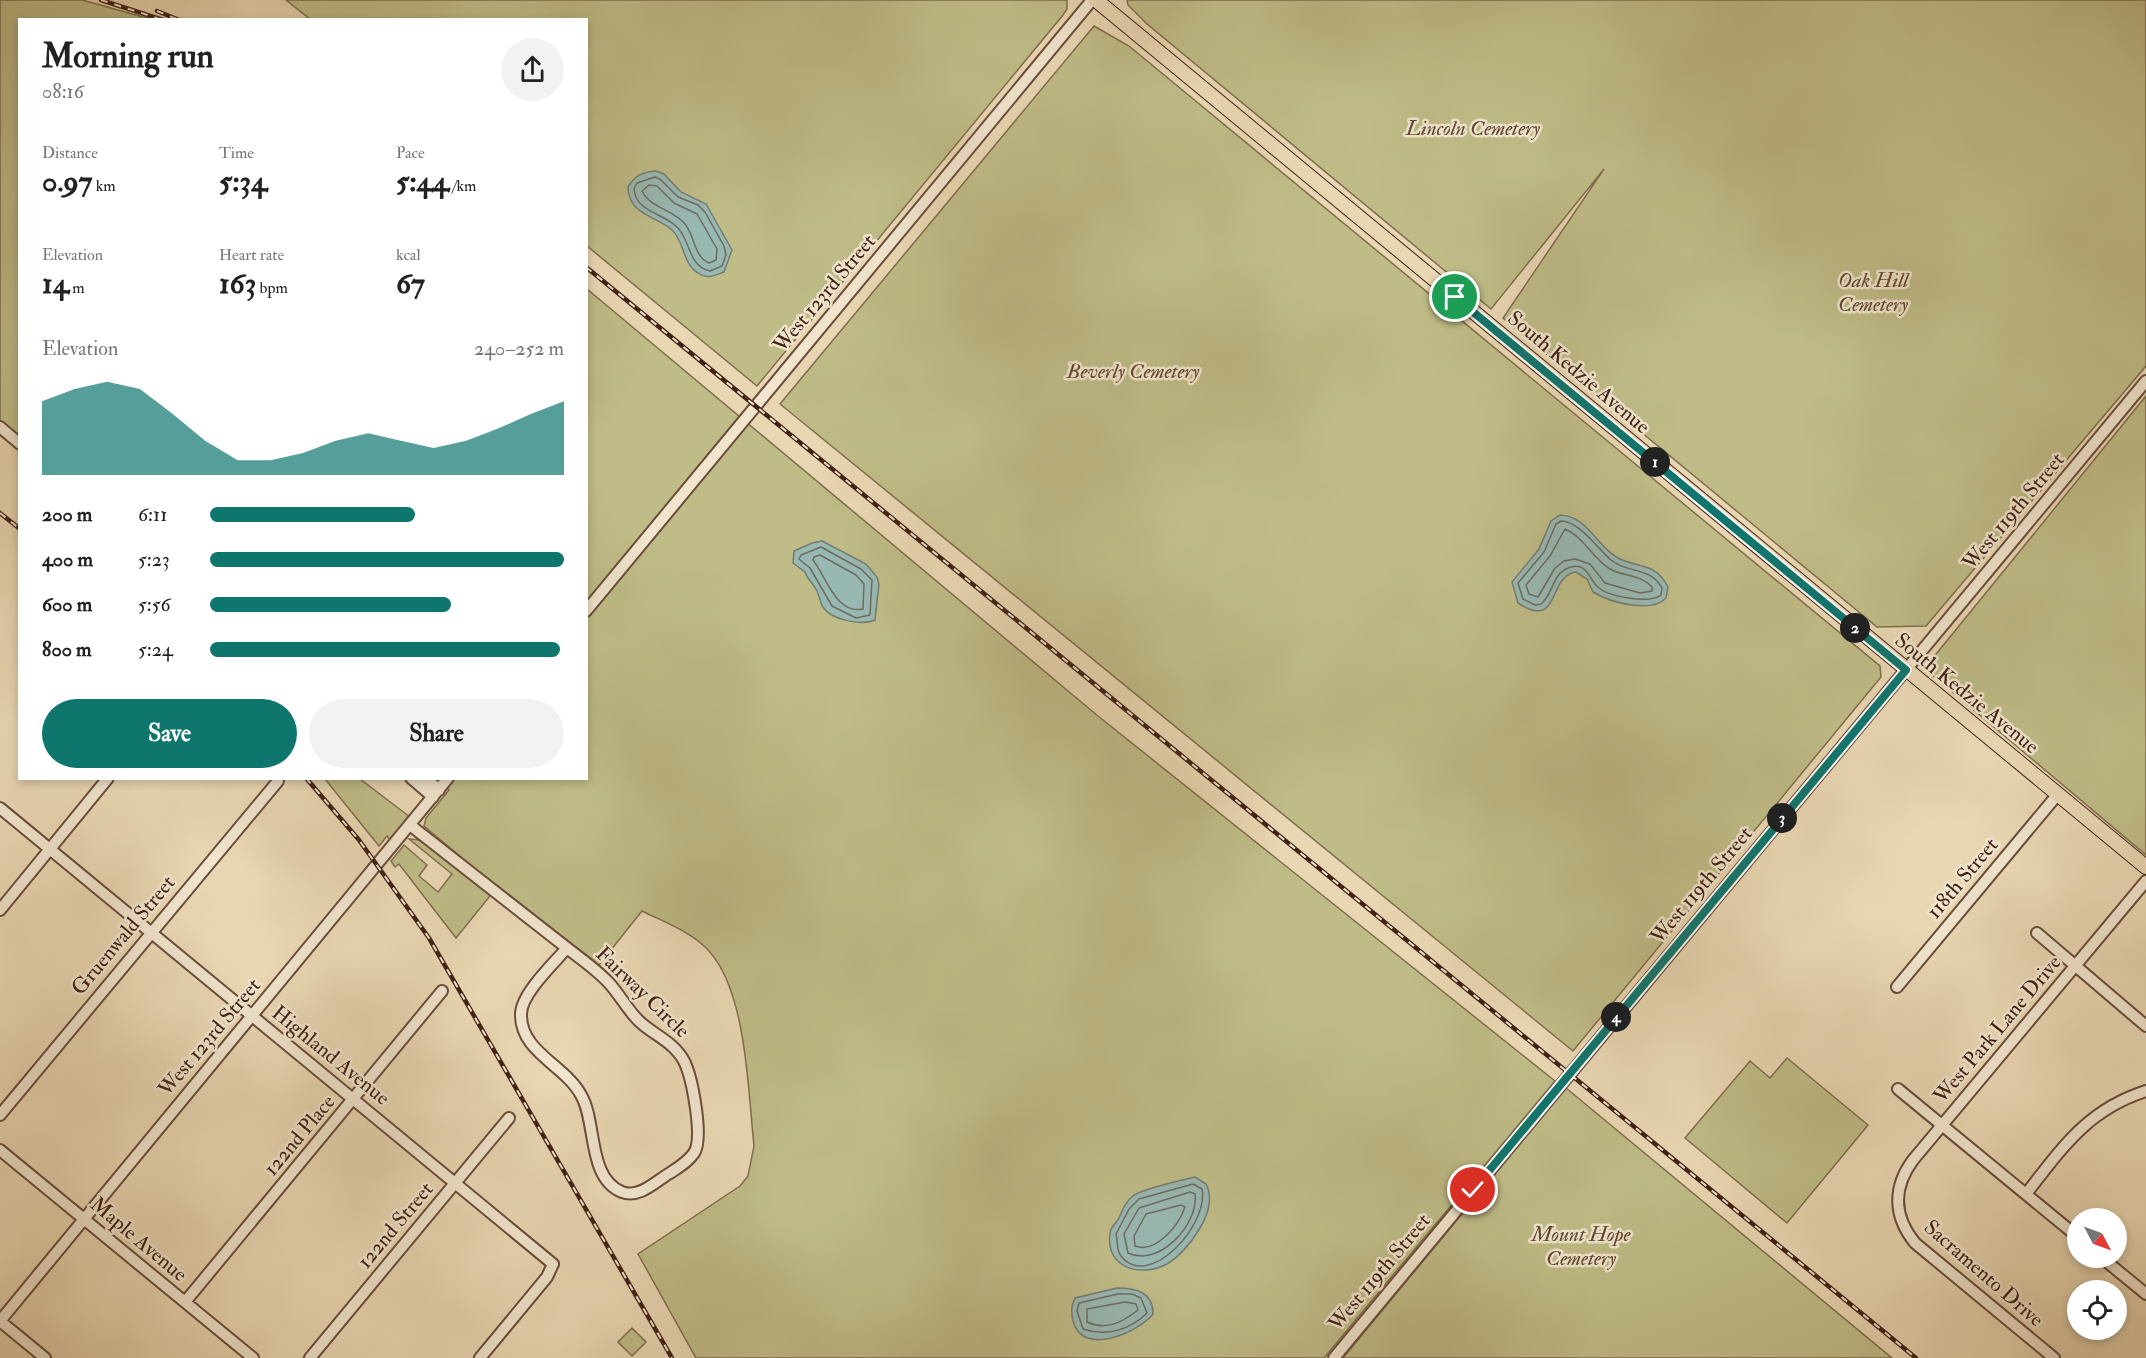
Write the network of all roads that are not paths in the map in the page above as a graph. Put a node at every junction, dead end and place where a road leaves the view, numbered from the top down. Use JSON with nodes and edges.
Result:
{"nodes":[{"id":1,"x":1094,"y":0,"type":"edge"},
{"id":2,"x":2146,"y":381,"type":"edge"},
{"id":3,"x":0,"y":428,"type":"edge"},
{"id":4,"x":18,"y":442,"type":"edge"},
{"id":5,"x":588,"y":609,"type":"edge"},
{"id":6,"x":1906,"y":670,"type":"junction"},
{"id":7,"x":106,"y":780,"type":"edge"},
{"id":8,"x":414,"y":780,"type":"edge"},
{"id":9,"x":427,"y":780,"type":"edge"},
{"id":10,"x":446,"y":780,"type":"edge"},
{"id":11,"x":278,"y":781,"type":"dead end"},
{"id":12,"x":436,"y":793,"type":"junction"},
{"id":13,"x":2058,"y":794,"type":"junction"},
{"id":14,"x":0,"y":808,"type":"edge"},
{"id":15,"x":410,"y":825,"type":"junction"},
{"id":16,"x":50,"y":849,"type":"junction"},
{"id":17,"x":2146,"y":867,"type":"edge"},
{"id":18,"x":2146,"y":881,"type":"edge"},
{"id":19,"x":0,"y":910,"type":"edge"},
{"id":20,"x":150,"y":932,"type":"junction"},
{"id":21,"x":2037,"y":933,"type":"dead end"},
{"id":22,"x":567,"y":948,"type":"junction"},
{"id":23,"x":2076,"y":965,"type":"junction"},
{"id":24,"x":1897,"y":987,"type":"dead end"},
{"id":25,"x":442,"y":991,"type":"dead end"},
{"id":26,"x":252,"y":1016,"type":"junction"},
{"id":27,"x":2146,"y":1026,"type":"edge"},
{"id":28,"x":1898,"y":1089,"type":"dead end"},
{"id":29,"x":2146,"y":1091,"type":"edge"},
{"id":30,"x":354,"y":1099,"type":"junction"},
{"id":31,"x":0,"y":1114,"type":"edge"},
{"id":32,"x":509,"y":1118,"type":"dead end"},
{"id":33,"x":1941,"y":1126,"type":"junction"},
{"id":34,"x":0,"y":1150,"type":"edge"},
{"id":35,"x":456,"y":1183,"type":"junction"},
{"id":36,"x":2026,"y":1194,"type":"junction"},
{"id":37,"x":1898,"y":1211,"type":"joint"},
{"id":38,"x":84,"y":1218,"type":"junction"},
{"id":39,"x":2067,"y":1228,"type":"edge"},
{"id":40,"x":2115,"y":1268,"type":"edge"},
{"id":41,"x":2146,"y":1294,"type":"edge"},
{"id":42,"x":185,"y":1302,"type":"junction"},
{"id":43,"x":0,"y":1321,"type":"edge"},
{"id":44,"x":45,"y":1358,"type":"edge"},
{"id":45,"x":253,"y":1358,"type":"edge"},
{"id":46,"x":310,"y":1358,"type":"edge"},
{"id":47,"x":480,"y":1358,"type":"edge"},
{"id":48,"x":1334,"y":1358,"type":"edge"},
{"id":49,"x":2054,"y":1358,"type":"edge"}],
"edges":[{"from":1,"to":5,"type":"street","name":"West 123rd Street"},
{"from":1,"to":6,"type":"main road","name":"South Kedzie Avenue"},
{"from":2,"to":6,"type":"street","name":"West 119th Street"},
{"from":3,"to":4,"type":"street"},
{"from":6,"to":13,"type":"main road","name":"South Kedzie Avenue"},
{"from":6,"to":48,"type":"street","name":"West 119th Street"},
{"from":7,"to":16,"type":"street"},
{"from":8,"to":12,"type":"street"},
{"from":9,"to":12,"type":"street"},
{"from":10,"to":12,"type":"street","name":"West 123rd Street"},
{"from":11,"to":20,"type":"street","name":"Gruenwald Street"},
{"from":12,"to":15,"type":"street","name":"West 123rd Street"},
{"from":13,"to":17,"type":"main road","name":"South Kedzie Avenue"},
{"from":13,"to":24,"type":"street","name":"118th Street"},
{"from":14,"to":16,"type":"street","name":"Highland Avenue"},
{"from":15,"to":22,"type":"street","name":"Fairway Circle"},
{"from":15,"to":26,"type":"street","name":"West 123rd Street"},
{"from":16,"to":19,"type":"street"},
{"from":16,"to":20,"type":"street","name":"Highland Avenue"},
{"from":18,"to":23,"type":"street","name":"West Park Lane Drive"},
{"from":20,"to":26,"type":"street","name":"Highland Avenue"},
{"from":20,"to":31,"type":"street","name":"Gruenwald Street"},
{"from":21,"to":23,"type":"street"},
{"from":22,"to":22,"type":"street","name":"Fairway Circle"},
{"from":23,"to":27,"type":"street"},
{"from":23,"to":33,"type":"street","name":"West Park Lane Drive"},
{"from":25,"to":30,"type":"street","name":"122nd Place"},
{"from":26,"to":30,"type":"street","name":"Highland Avenue"},
{"from":26,"to":38,"type":"street","name":"West 123rd Street"},
{"from":28,"to":33,"type":"street"},
{"from":29,"to":36,"type":"street"},
{"from":30,"to":35,"type":"street","name":"Highland Avenue"},
{"from":30,"to":42,"type":"street","name":"122nd Place"},
{"from":32,"to":35,"type":"street","name":"122nd Street"},
{"from":33,"to":36,"type":"street"},
{"from":33,"to":37,"type":"street","name":"West Park Lane Drive"},
{"from":34,"to":38,"type":"street","name":"Maple Avenue"},
{"from":35,"to":46,"type":"street","name":"122nd Street"},
{"from":35,"to":47,"type":"street","name":"Highland Avenue"},
{"from":36,"to":39,"type":"street"},
{"from":37,"to":49,"type":"street","name":"Sacramento Drive"},
{"from":38,"to":42,"type":"street","name":"Maple Avenue"},
{"from":38,"to":43,"type":"street","name":"West 123rd Street"},
{"from":40,"to":41,"type":"street"},
{"from":42,"to":45,"type":"street","name":"Maple Avenue"},
{"from":43,"to":44,"type":"street"}]}
